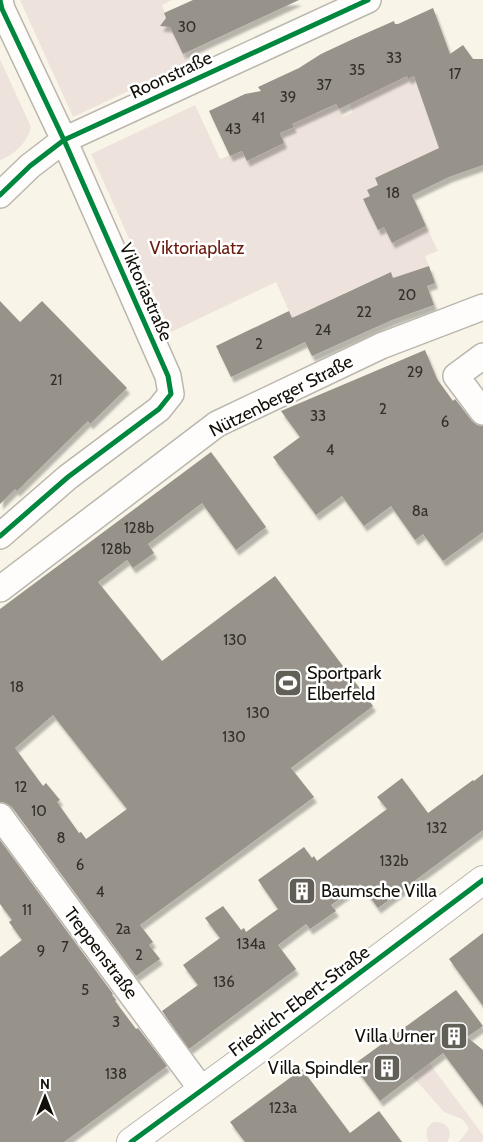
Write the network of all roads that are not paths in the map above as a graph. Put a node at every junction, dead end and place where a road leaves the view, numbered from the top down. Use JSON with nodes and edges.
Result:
{"nodes":[{"id":1,"x":0,"y":0,"type":"edge"},
{"id":2,"x":368,"y":0,"type":"edge"},
{"id":3,"x":64,"y":140,"type":"junction"},
{"id":4,"x":0,"y":195,"type":"edge"},
{"id":5,"x":483,"y":307,"type":"edge"},
{"id":6,"x":483,"y":356,"type":"edge"},
{"id":7,"x":483,"y":412,"type":"edge"},
{"id":8,"x":0,"y":536,"type":"edge"},
{"id":9,"x":0,"y":588,"type":"edge"},
{"id":10,"x":0,"y":816,"type":"edge"},
{"id":11,"x":483,"y":880,"type":"edge"},
{"id":12,"x":202,"y":1090,"type":"junction"},
{"id":13,"x":132,"y":1142,"type":"edge"}],
"edges":[{"from":1,"to":3,"type":"street","name":"Viktoriastraße"},
{"from":2,"to":3,"type":"street","name":"Roonstraße"},
{"from":3,"to":4,"type":"street","name":"Roonstraße"},
{"from":3,"to":8,"type":"street","name":"Viktoriastraße"},
{"from":5,"to":9,"type":"street","name":"Nützenberger Straße"},
{"from":6,"to":7,"type":"street"},
{"from":10,"to":12,"type":"street","name":"Treppenstraße"},
{"from":11,"to":12,"type":"main road","name":"Friedrich-Ebert-Straße"},
{"from":12,"to":13,"type":"main road","name":"Friedrich-Ebert-Straße"}]}
